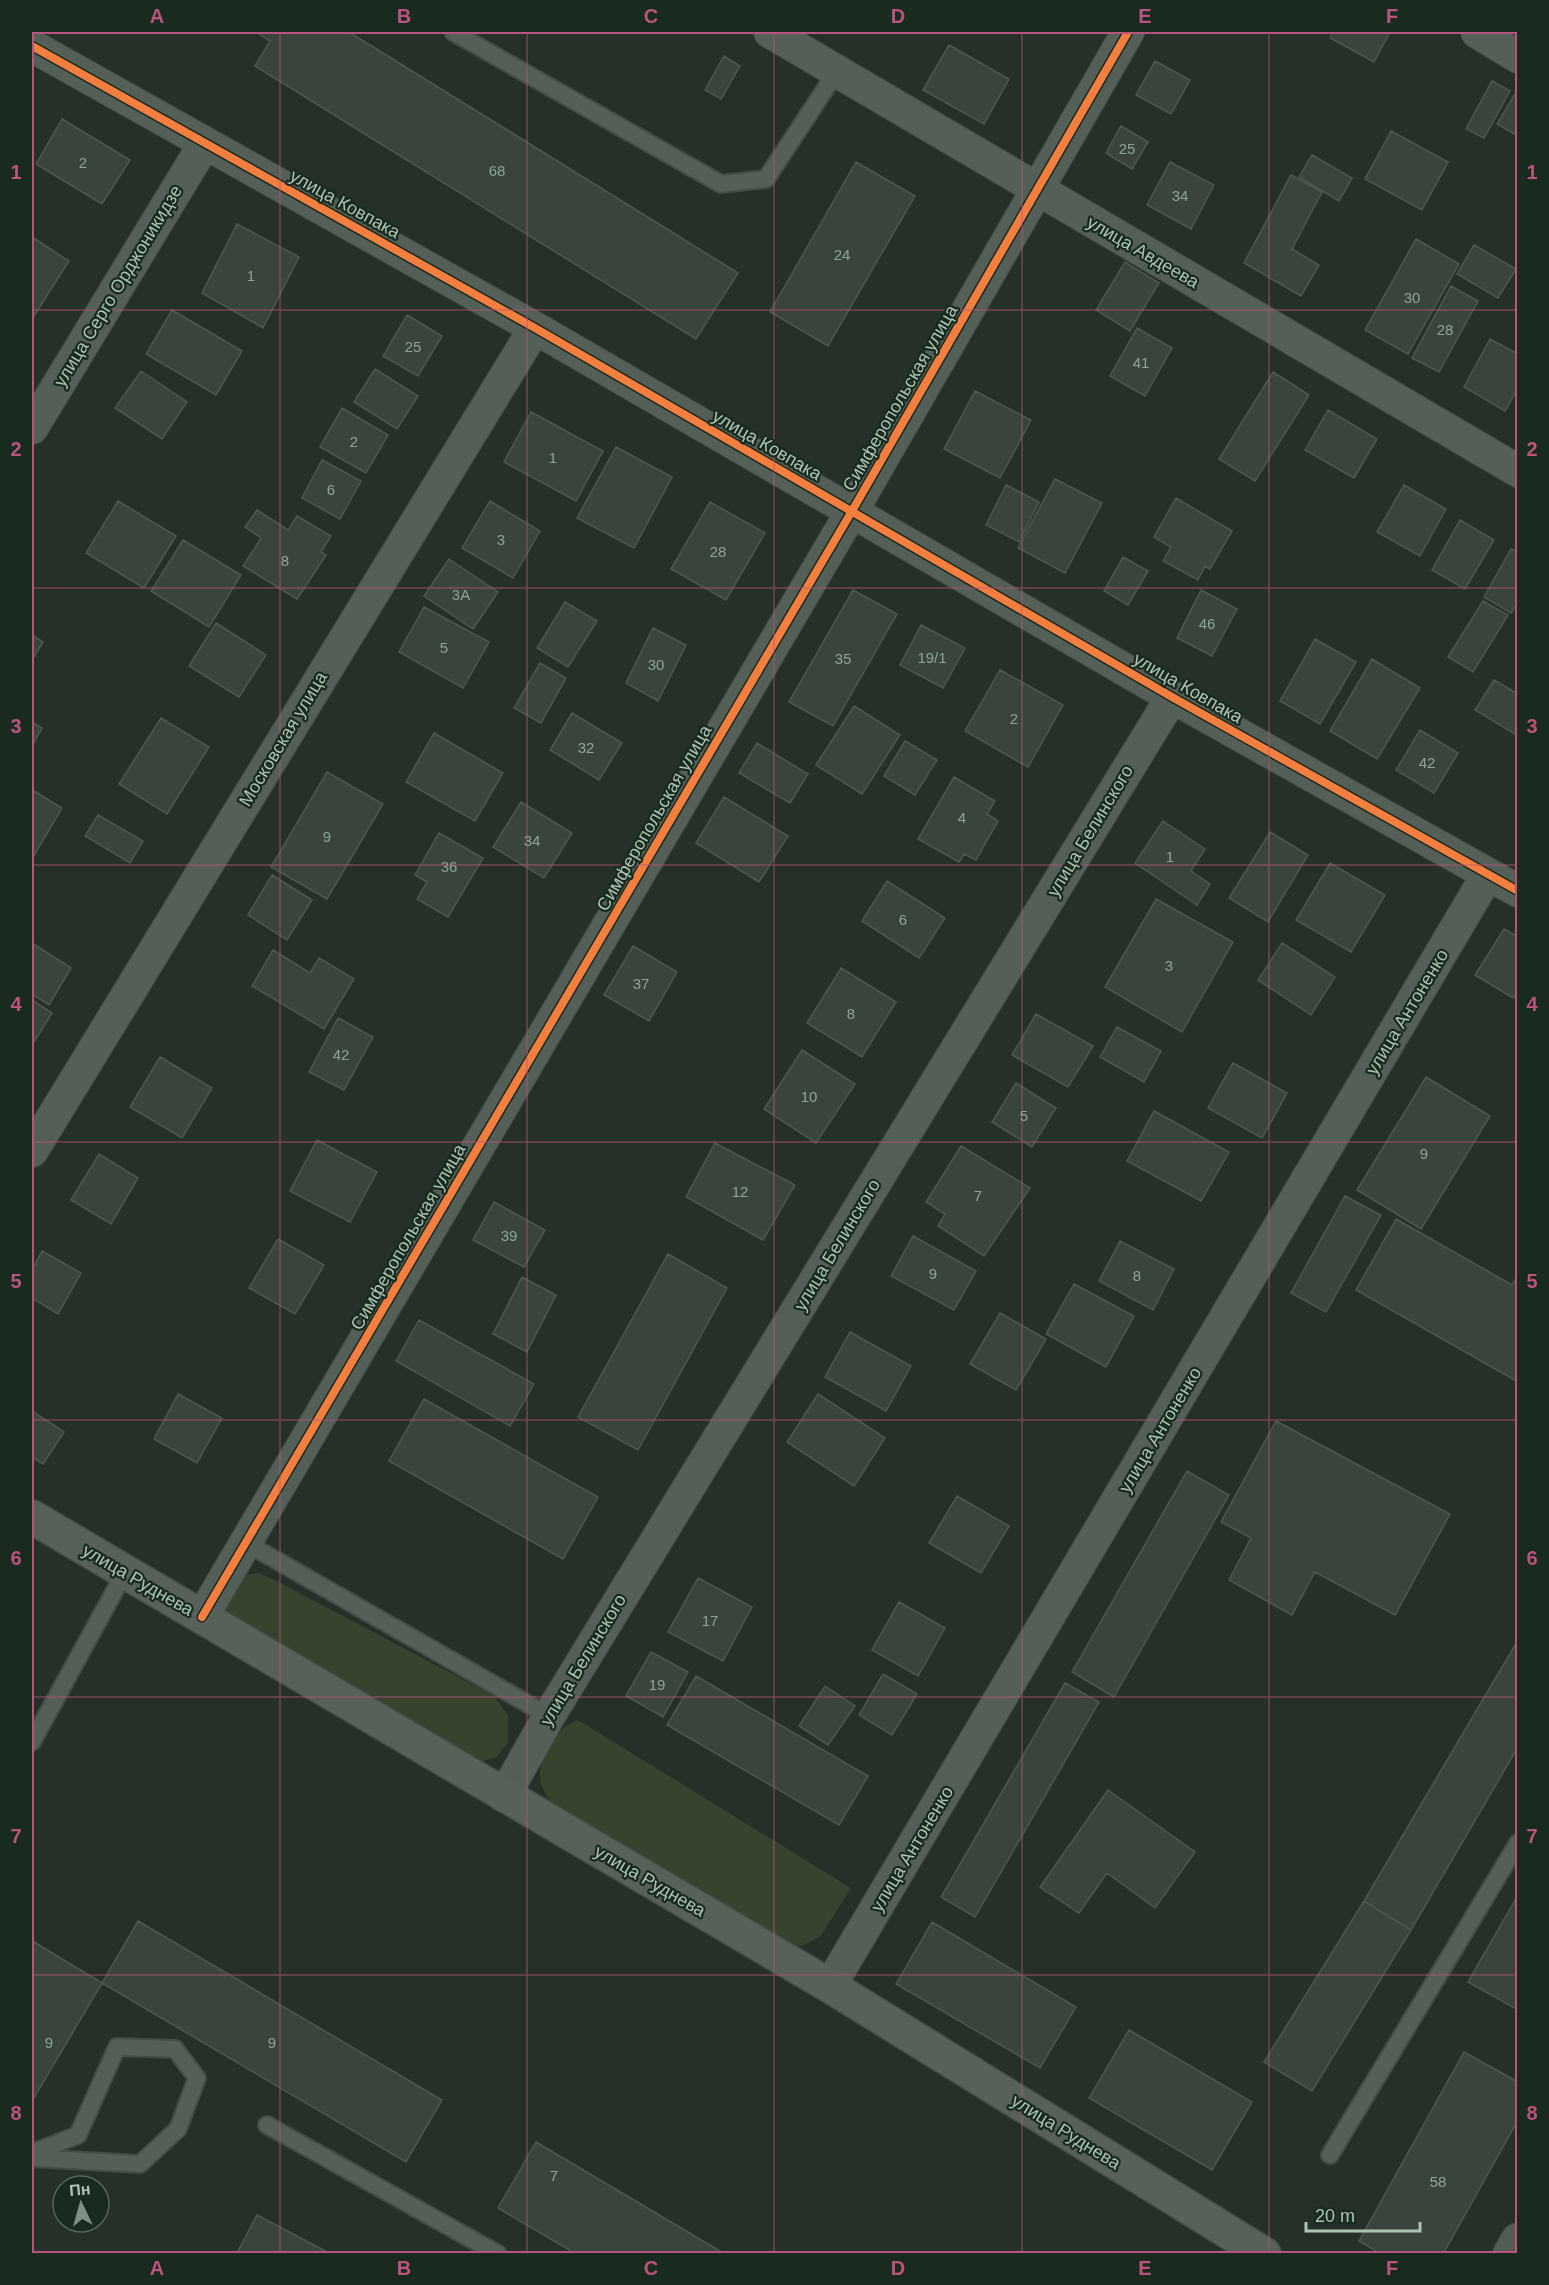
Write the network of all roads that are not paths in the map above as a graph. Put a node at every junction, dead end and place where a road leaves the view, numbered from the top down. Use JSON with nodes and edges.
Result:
{"nodes":[{"id":1,"x":453,"y":32,"type":"edge"},
{"id":2,"x":770,"y":32,"type":"edge"},
{"id":3,"x":1128,"y":32,"type":"edge"},
{"id":4,"x":1477,"y":32,"type":"edge"},
{"id":5,"x":32,"y":46,"type":"edge"},
{"id":6,"x":1518,"y":57,"type":"edge"},
{"id":7,"x":837,"y":71,"type":"junction"},
{"id":8,"x":205,"y":143,"type":"junction"},
{"id":9,"x":1037,"y":190,"type":"junction"},
{"id":10,"x":535,"y":328,"type":"junction"},
{"id":11,"x":32,"y":428,"type":"edge"},
{"id":12,"x":1518,"y":471,"type":"edge"},
{"id":13,"x":852,"y":511,"type":"junction"},
{"id":14,"x":1172,"y":697,"type":"junction"},
{"id":15,"x":1488,"y":874,"type":"junction"},
{"id":16,"x":1518,"y":891,"type":"edge"},
{"id":17,"x":32,"y":1151,"type":"edge"},
{"id":18,"x":32,"y":1517,"type":"edge"},
{"id":19,"x":246,"y":1543,"type":"junction"},
{"id":20,"x":125,"y":1572,"type":"junction"},
{"id":21,"x":202,"y":1617,"type":"junction"},
{"id":22,"x":549,"y":1716,"type":"junction"},
{"id":23,"x":32,"y":1742,"type":"edge"},
{"id":24,"x":504,"y":1796,"type":"junction"},
{"id":25,"x":1518,"y":1843,"type":"edge"},
{"id":26,"x":830,"y":1986,"type":"junction"},
{"id":27,"x":267,"y":2125,"type":"dead end"},
{"id":28,"x":32,"y":2153,"type":"edge"},
{"id":29,"x":1330,"y":2155,"type":"dead end"},
{"id":30,"x":32,"y":2158,"type":"edge"},
{"id":31,"x":1518,"y":2240,"type":"edge"},
{"id":32,"x":1242,"y":2248,"type":"edge"},
{"id":33,"x":498,"y":2253,"type":"edge"},
{"id":34,"x":1510,"y":2253,"type":"edge"}],
"edges":[{"from":1,"to":7,"type":"lane"},
{"from":2,"to":7,"type":"street","name":"улица Авдеева"},
{"from":3,"to":9,"type":"street","name":"Симферопольская улица"},
{"from":4,"to":6,"type":"street"},
{"from":5,"to":8,"type":"street","name":"улица Ковпака"},
{"from":7,"to":9,"type":"street","name":"улица Авдеева"},
{"from":8,"to":10,"type":"street","name":"улица Ковпака"},
{"from":8,"to":11,"type":"street","name":"улица Серго Орджоникидзе"},
{"from":9,"to":12,"type":"street","name":"улица Авдеева"},
{"from":9,"to":13,"type":"street","name":"Симферопольская улица"},
{"from":10,"to":13,"type":"street","name":"улица Ковпака"},
{"from":10,"to":17,"type":"street","name":"Московская улица"},
{"from":13,"to":14,"type":"street","name":"улица Ковпака"},
{"from":13,"to":19,"type":"street","name":"Симферопольская улица"},
{"from":14,"to":15,"type":"street","name":"улица Ковпака"},
{"from":14,"to":22,"type":"street","name":"улица Белинского"},
{"from":15,"to":16,"type":"street","name":"улица Ковпака"},
{"from":15,"to":26,"type":"street","name":"улица Антоненко"},
{"from":18,"to":20,"type":"main road","name":"улица Руднева"},
{"from":19,"to":21,"type":"street","name":"Симферопольская улица"},
{"from":19,"to":22,"type":"lane"},
{"from":20,"to":21,"type":"main road","name":"улица Руднева"},
{"from":20,"to":23,"type":"lane"},
{"from":21,"to":24,"type":"main road","name":"улица Руднева"},
{"from":22,"to":24,"type":"street","name":"улица Белинского"},
{"from":24,"to":26,"type":"main road","name":"улица Руднева"},
{"from":25,"to":29,"type":"lane"},
{"from":26,"to":32,"type":"main road","name":"улица Руднева"},
{"from":27,"to":33,"type":"lane"},
{"from":28,"to":30,"type":"lane"},
{"from":31,"to":34,"type":"main road"}]}
